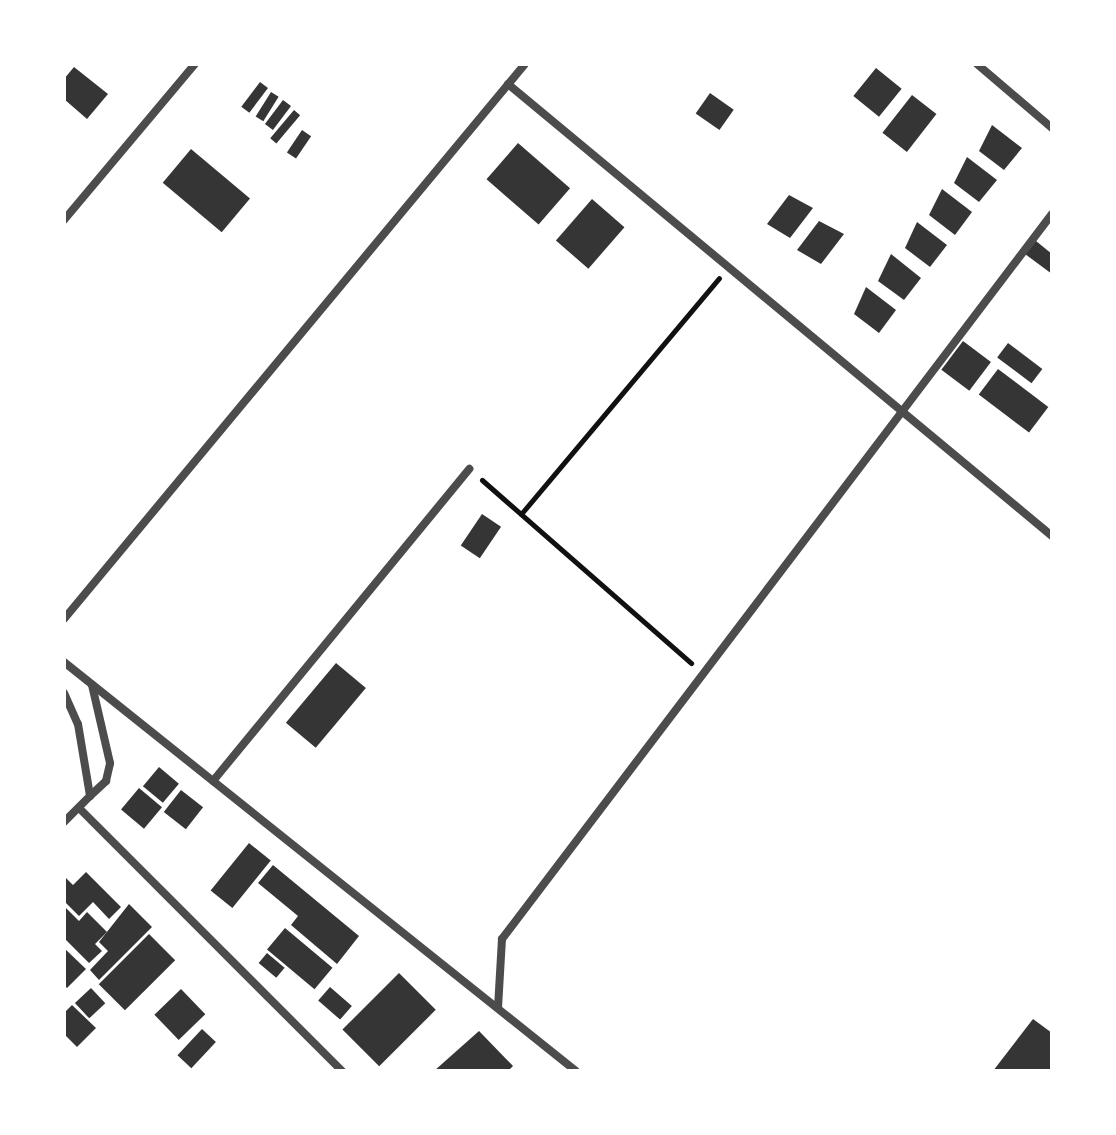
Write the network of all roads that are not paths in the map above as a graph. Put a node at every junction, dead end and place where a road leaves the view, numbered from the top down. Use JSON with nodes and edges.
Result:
{"nodes":[{"id":1,"x":195,"y":64,"type":"edge"},
{"id":2,"x":525,"y":64,"type":"edge"},
{"id":3,"x":977,"y":64,"type":"edge"},
{"id":4,"x":508,"y":84,"type":"junction"},
{"id":5,"x":1052,"y":128,"type":"edge"},
{"id":6,"x":1052,"y":214,"type":"edge"},
{"id":7,"x":64,"y":220,"type":"edge"},
{"id":8,"x":898,"y":413,"type":"junction"},
{"id":9,"x":469,"y":469,"type":"road end"},
{"id":10,"x":1052,"y":536,"type":"edge"},
{"id":11,"x":64,"y":619,"type":"edge"},
{"id":12,"x":64,"y":662,"type":"edge"},
{"id":13,"x":92,"y":685,"type":"junction"},
{"id":14,"x":64,"y":693,"type":"edge"},
{"id":15,"x":213,"y":781,"type":"junction"},
{"id":16,"x":90,"y":796,"type":"junction"},
{"id":17,"x":79,"y":808,"type":"junction"},
{"id":18,"x":64,"y":822,"type":"edge"},
{"id":19,"x":498,"y":1008,"type":"junction"},
{"id":20,"x":570,"y":1069,"type":"edge"},
{"id":21,"x":342,"y":1071,"type":"edge"}],
"edges":[{"from":1,"to":7,"type":"street"},
{"from":2,"to":4,"type":"street"},
{"from":3,"to":5,"type":"street"},
{"from":4,"to":8,"type":"street"},
{"from":4,"to":11,"type":"street"},
{"from":6,"to":8,"type":"street"},
{"from":8,"to":10,"type":"street"},
{"from":8,"to":19,"type":"street"},
{"from":9,"to":15,"type":"street"},
{"from":12,"to":13,"type":"street"},
{"from":13,"to":15,"type":"street"},
{"from":13,"to":16,"type":"street"},
{"from":14,"to":16,"type":"street"},
{"from":15,"to":19,"type":"street"},
{"from":16,"to":17,"type":"street"},
{"from":17,"to":18,"type":"street"},
{"from":17,"to":21,"type":"street"},
{"from":19,"to":20,"type":"street"}]}
